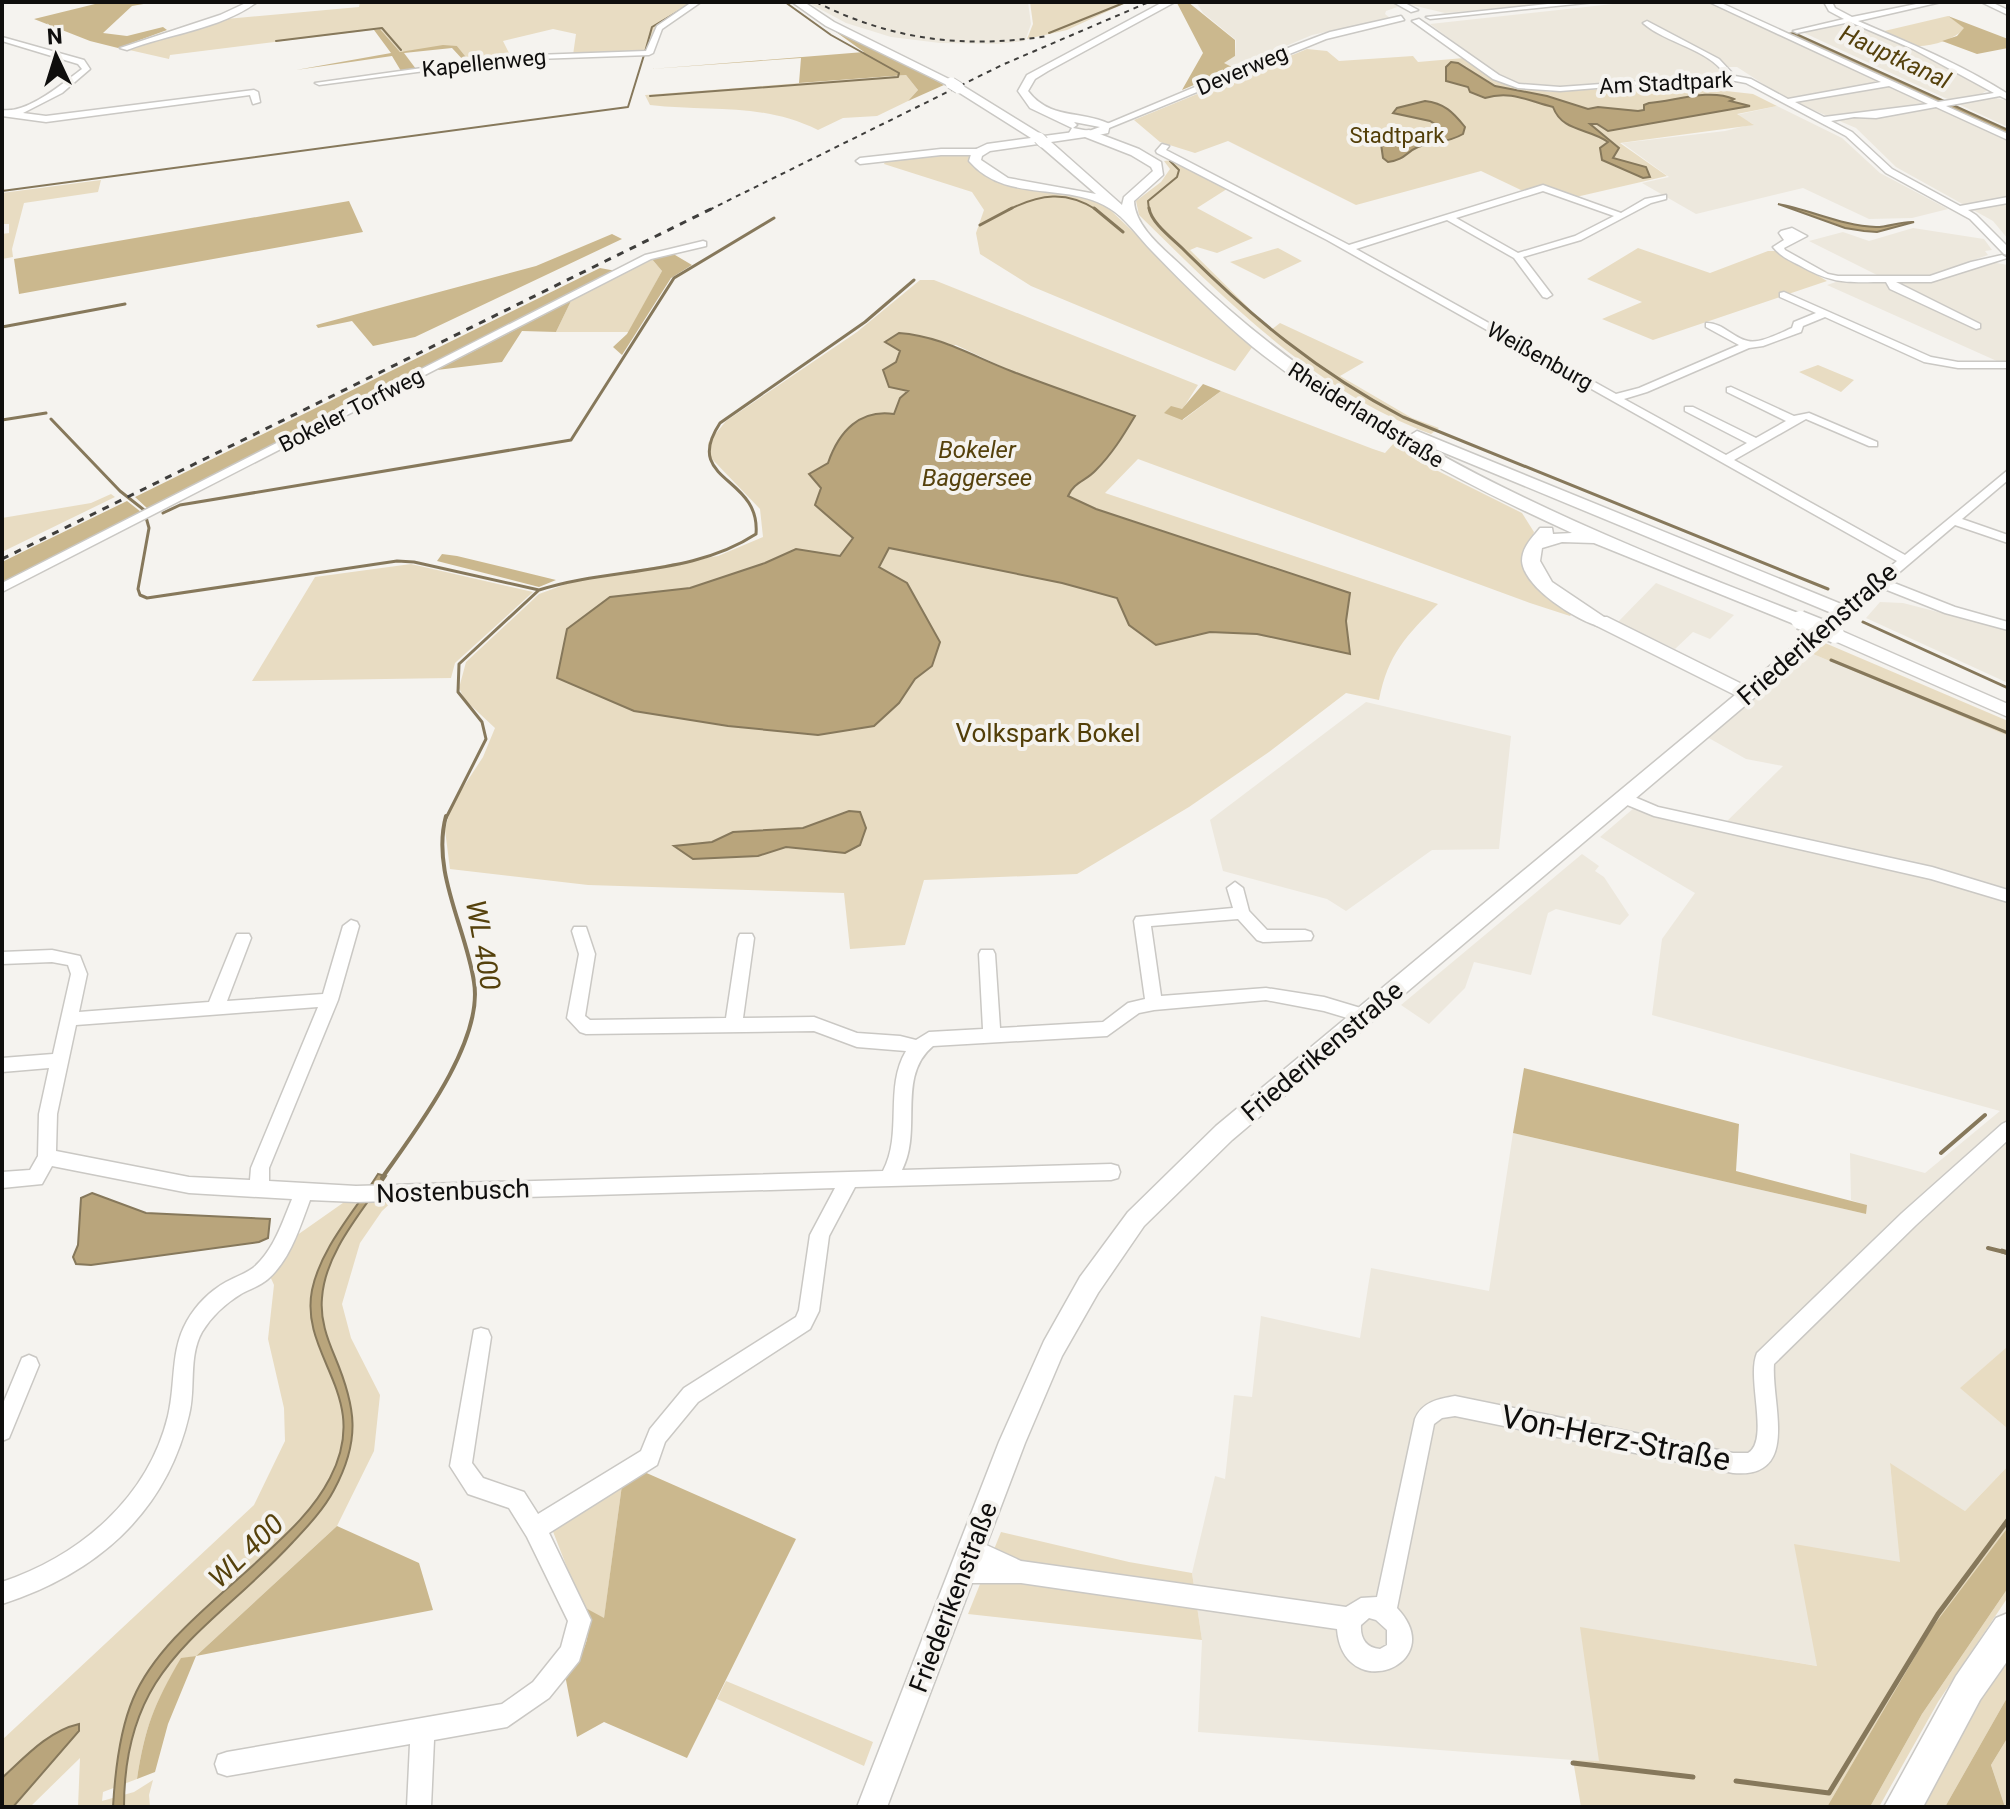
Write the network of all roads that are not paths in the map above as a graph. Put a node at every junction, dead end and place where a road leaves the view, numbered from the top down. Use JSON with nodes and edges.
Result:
{"nodes":[{"id":1,"x":253,"y":2,"type":"edge"},
{"id":2,"x":697,"y":2,"type":"edge"},
{"id":3,"x":797,"y":2,"type":"edge"},
{"id":4,"x":1170,"y":2,"type":"edge"},
{"id":5,"x":1396,"y":2,"type":"edge"},
{"id":6,"x":1591,"y":2,"type":"edge"},
{"id":7,"x":1713,"y":2,"type":"edge"},
{"id":8,"x":1732,"y":2,"type":"edge"},
{"id":9,"x":1828,"y":2,"type":"edge"},
{"id":10,"x":1937,"y":2,"type":"edge"},
{"id":11,"x":1985,"y":2,"type":"edge"},
{"id":12,"x":2008,"y":13,"type":"edge"},
{"id":13,"x":1416,"y":16,"type":"junction"},
{"id":14,"x":1854,"y":21,"type":"junction"},
{"id":15,"x":1647,"y":23,"type":"dead end"},
{"id":16,"x":1797,"y":31,"type":"junction"},
{"id":17,"x":2,"y":39,"type":"edge"},
{"id":18,"x":124,"y":48,"type":"dead end"},
{"id":19,"x":1731,"y":76,"type":"junction"},
{"id":20,"x":319,"y":83,"type":"dead end"},
{"id":21,"x":1890,"y":83,"type":"junction"},
{"id":22,"x":2004,"y":96,"type":"edge"},
{"id":23,"x":256,"y":102,"type":"dead end"},
{"id":24,"x":1784,"y":102,"type":"junction"},
{"id":25,"x":1941,"y":102,"type":"junction"},
{"id":26,"x":2,"y":113,"type":"edge"},
{"id":27,"x":14,"y":115,"type":"junction"},
{"id":28,"x":2,"y":120,"type":"edge"},
{"id":29,"x":1823,"y":120,"type":"junction"},
{"id":30,"x":2008,"y":127,"type":"edge"},
{"id":31,"x":1088,"y":128,"type":"junction"},
{"id":32,"x":2008,"y":137,"type":"edge"},
{"id":33,"x":1045,"y":139,"type":"junction"},
{"id":34,"x":1165,"y":146,"type":"dead end"},
{"id":35,"x":980,"y":152,"type":"junction"},
{"id":36,"x":1059,"y":154,"type":"junction"},
{"id":37,"x":1172,"y":158,"type":"junction"},
{"id":38,"x":860,"y":161,"type":"dead end"},
{"id":39,"x":1075,"y":167,"type":"junction"},
{"id":40,"x":1155,"y":168,"type":"junction"},
{"id":41,"x":1110,"y":182,"type":"dead end"},
{"id":42,"x":1129,"y":183,"type":"dead end"},
{"id":43,"x":1024,"y":186,"type":"junction"},
{"id":44,"x":1663,"y":197,"type":"dead end"},
{"id":45,"x":2008,"y":201,"type":"edge"},
{"id":46,"x":1961,"y":209,"type":"junction"},
{"id":47,"x":1971,"y":215,"type":"junction"},
{"id":48,"x":1622,"y":216,"type":"junction"},
{"id":49,"x":1448,"y":217,"type":"junction"},
{"id":50,"x":1129,"y":218,"type":"junction"},
{"id":51,"x":1789,"y":240,"type":"dead end"},
{"id":52,"x":703,"y":244,"type":"dead end"},
{"id":53,"x":1348,"y":248,"type":"junction"},
{"id":54,"x":1517,"y":256,"type":"junction"},
{"id":55,"x":2006,"y":256,"type":"edge"},
{"id":56,"x":1890,"y":281,"type":"junction"},
{"id":57,"x":1547,"y":295,"type":"dead end"},
{"id":58,"x":1784,"y":295,"type":"dead end"},
{"id":59,"x":1824,"y":314,"type":"junction"},
{"id":60,"x":1710,"y":325,"type":"dead end"},
{"id":61,"x":1976,"y":326,"type":"dead end"},
{"id":62,"x":1747,"y":345,"type":"junction"},
{"id":63,"x":2008,"y":365,"type":"edge"},
{"id":64,"x":1731,"y":390,"type":"dead end"},
{"id":65,"x":1327,"y":394,"type":"junction"},
{"id":66,"x":1614,"y":398,"type":"junction"},
{"id":67,"x":1689,"y":409,"type":"dead end"},
{"id":68,"x":1795,"y":421,"type":"junction"},
{"id":69,"x":1756,"y":443,"type":"junction"},
{"id":70,"x":1873,"y":444,"type":"dead end"},
{"id":71,"x":1726,"y":460,"type":"junction"},
{"id":72,"x":2008,"y":474,"type":"edge"},
{"id":73,"x":1502,"y":494,"type":"junction"},
{"id":74,"x":1953,"y":520,"type":"junction"},
{"id":75,"x":1564,"y":521,"type":"junction"},
{"id":76,"x":2008,"y":539,"type":"edge"},
{"id":77,"x":1540,"y":540,"type":"junction"},
{"id":78,"x":1904,"y":560,"type":"junction"},
{"id":79,"x":1688,"y":577,"type":"junction"},
{"id":80,"x":1879,"y":582,"type":"junction"},
{"id":81,"x":2,"y":588,"type":"edge"},
{"id":82,"x":1845,"y":612,"type":"junction"},
{"id":83,"x":1601,"y":621,"type":"joint"},
{"id":84,"x":2008,"y":626,"type":"edge"},
{"id":85,"x":1747,"y":694,"type":"junction"},
{"id":86,"x":2008,"y":711,"type":"edge"},
{"id":87,"x":1625,"y":798,"type":"junction"},
{"id":88,"x":1235,"y":888,"type":"dead end"},
{"id":89,"x":2008,"y":896,"type":"edge"},
{"id":90,"x":1242,"y":913,"type":"junction"},
{"id":91,"x":351,"y":926,"type":"dead end"},
{"id":92,"x":580,"y":931,"type":"dead end"},
{"id":93,"x":1305,"y":936,"type":"dead end"},
{"id":94,"x":243,"y":938,"type":"dead end"},
{"id":95,"x":746,"y":938,"type":"dead end"},
{"id":96,"x":987,"y":954,"type":"dead end"},
{"id":97,"x":2,"y":958,"type":"edge"},
{"id":98,"x":330,"y":1000,"type":"junction"},
{"id":99,"x":1154,"y":1003,"type":"junction"},
{"id":100,"x":215,"y":1009,"type":"junction"},
{"id":101,"x":1364,"y":1016,"type":"junction"},
{"id":102,"x":70,"y":1019,"type":"junction"},
{"id":103,"x":734,"y":1024,"type":"junction"},
{"id":104,"x":992,"y":1034,"type":"junction"},
{"id":105,"x":916,"y":1047,"type":"junction"},
{"id":106,"x":62,"y":1060,"type":"junction"},
{"id":107,"x":2,"y":1065,"type":"edge"},
{"id":108,"x":2008,"y":1129,"type":"edge"},
{"id":109,"x":47,"y":1157,"type":"junction"},
{"id":110,"x":1111,"y":1172,"type":"dead end"},
{"id":111,"x":889,"y":1177,"type":"junction"},
{"id":112,"x":2,"y":1180,"type":"edge"},
{"id":113,"x":848,"y":1182,"type":"junction"},
{"id":114,"x":259,"y":1189,"type":"junction"},
{"id":115,"x":304,"y":1192,"type":"junction"},
{"id":116,"x":481,"y":1337,"type":"dead end"},
{"id":117,"x":29,"y":1365,"type":"dead end"},
{"id":118,"x":2,"y":1431,"type":"edge"},
{"id":119,"x":535,"y":1529,"type":"junction"},
{"id":120,"x":967,"y":1561,"type":"junction"},
{"id":121,"x":2,"y":1593,"type":"edge"},
{"id":122,"x":1385,"y":1612,"type":"junction"},
{"id":123,"x":1350,"y":1619,"type":"junction"},
{"id":124,"x":2008,"y":1630,"type":"edge"},
{"id":125,"x":423,"y":1729,"type":"junction"},
{"id":126,"x":227,"y":1764,"type":"dead end"},
{"id":127,"x":419,"y":1807,"type":"edge"},
{"id":128,"x":872,"y":1807,"type":"edge"},
{"id":129,"x":1903,"y":1807,"type":"edge"}],
"edges":[{"from":1,"to":18,"type":"street"},
{"from":2,"to":20,"type":"street","name":"Kapellenweg"},
{"from":3,"to":33,"type":"main road","name":"Rheiderlandstraße"},
{"from":4,"to":31,"type":"street"},
{"from":5,"to":13,"type":"street","name":"Am Stadtpark"},
{"from":6,"to":13,"type":"street","name":"Deverweg"},
{"from":7,"to":21,"type":"street"},
{"from":8,"to":16,"type":"street"},
{"from":9,"to":14,"type":"street"},
{"from":10,"to":14,"type":"street"},
{"from":11,"to":12,"type":"street"},
{"from":13,"to":19,"type":"street","name":"Am Stadtpark"},
{"from":13,"to":31,"type":"street","name":"Deverweg"},
{"from":14,"to":16,"type":"street"},
{"from":14,"to":22,"type":"street"},
{"from":15,"to":19,"type":"street"},
{"from":16,"to":25,"type":"street"},
{"from":17,"to":27,"type":"street"},
{"from":19,"to":24,"type":"street","name":"Am Stadtpark"},
{"from":21,"to":24,"type":"street"},
{"from":21,"to":25,"type":"street"},
{"from":22,"to":25,"type":"street"},
{"from":23,"to":27,"type":"street"},
{"from":24,"to":29,"type":"street","name":"Am Stadtpark"},
{"from":25,"to":29,"type":"street"},
{"from":25,"to":30,"type":"street"},
{"from":25,"to":32,"type":"street"},
{"from":26,"to":27,"type":"street"},
{"from":27,"to":28,"type":"street"},
{"from":29,"to":46,"type":"street","name":"Am Stadtpark"},
{"from":31,"to":33,"type":"main road"},
{"from":31,"to":40,"type":"main road"},
{"from":33,"to":35,"type":"main road"},
{"from":33,"to":36,"type":"main road","name":"Rheiderlandstraße"},
{"from":34,"to":37,"type":"street"},
{"from":35,"to":38,"type":"street"},
{"from":35,"to":43,"type":"main road"},
{"from":36,"to":39,"type":"main road","name":"Rheiderlandstraße"},
{"from":36,"to":43,"type":"main road"},
{"from":37,"to":40,"type":"street"},
{"from":37,"to":53,"type":"street","name":"Weißenburg"},
{"from":39,"to":41,"type":"main road"},
{"from":39,"to":50,"type":"main road","name":"Rheiderlandstraße"},
{"from":40,"to":42,"type":"main road"},
{"from":40,"to":50,"type":"main road"},
{"from":43,"to":50,"type":"main road"},
{"from":44,"to":48,"type":"street"},
{"from":45,"to":46,"type":"street"},
{"from":45,"to":47,"type":"street"},
{"from":46,"to":47,"type":"street","name":"Am Stadtpark"},
{"from":47,"to":55,"type":"street","name":"Am Stadtpark"},
{"from":48,"to":49,"type":"street"},
{"from":48,"to":54,"type":"street"},
{"from":49,"to":53,"type":"street"},
{"from":49,"to":54,"type":"street"},
{"from":50,"to":65,"type":"main road","name":"Rheiderlandstraße"},
{"from":51,"to":56,"type":"street"},
{"from":52,"to":81,"type":"street","name":"Bokeler Torfweg"},
{"from":53,"to":66,"type":"street","name":"Weißenburg"},
{"from":54,"to":57,"type":"street"},
{"from":55,"to":56,"type":"street"},
{"from":56,"to":61,"type":"street"},
{"from":58,"to":59,"type":"street"},
{"from":59,"to":62,"type":"street"},
{"from":59,"to":63,"type":"street"},
{"from":60,"to":62,"type":"street"},
{"from":62,"to":66,"type":"street"},
{"from":64,"to":68,"type":"street"},
{"from":65,"to":73,"type":"main road","name":"Rheiderlandstraße"},
{"from":65,"to":82,"type":"main road"},
{"from":66,"to":71,"type":"street","name":"Weißenburg"},
{"from":67,"to":69,"type":"street"},
{"from":68,"to":69,"type":"street"},
{"from":68,"to":70,"type":"street"},
{"from":69,"to":71,"type":"street"},
{"from":71,"to":78,"type":"street","name":"Weißenburg"},
{"from":72,"to":74,"type":"street","name":"Friederikenstraße"},
{"from":73,"to":75,"type":"main road","name":"Rheiderlandstraße"},
{"from":73,"to":77,"type":"main road"},
{"from":74,"to":76,"type":"street"},
{"from":74,"to":78,"type":"street","name":"Friederikenstraße"},
{"from":75,"to":77,"type":"main road"},
{"from":75,"to":79,"type":"main road","name":"Rheiderlandstraße"},
{"from":77,"to":79,"type":"main road"},
{"from":77,"to":83,"type":"main road"},
{"from":78,"to":80,"type":"street","name":"Friederikenstraße"},
{"from":79,"to":86,"type":"main road","name":"Rheiderlandstraße","bridge":true},
{"from":80,"to":82,"type":"street","name":"Friederikenstraße"},
{"from":80,"to":84,"type":"street"},
{"from":82,"to":85,"type":"street","name":"Friederikenstraße"},
{"from":83,"to":85,"type":"street"},
{"from":85,"to":87,"type":"street","name":"Friederikenstraße"},
{"from":87,"to":89,"type":"street"},
{"from":87,"to":101,"type":"street","name":"Friederikenstraße"},
{"from":88,"to":90,"type":"street"},
{"from":90,"to":93,"type":"street"},
{"from":90,"to":99,"type":"street"},
{"from":91,"to":98,"type":"street"},
{"from":92,"to":103,"type":"street"},
{"from":94,"to":100,"type":"street"},
{"from":95,"to":103,"type":"street"},
{"from":96,"to":104,"type":"street"},
{"from":97,"to":102,"type":"street"},
{"from":98,"to":100,"type":"street"},
{"from":98,"to":114,"type":"street"},
{"from":99,"to":101,"type":"street"},
{"from":99,"to":104,"type":"street"},
{"from":100,"to":102,"type":"street"},
{"from":101,"to":120,"type":"street","name":"Friederikenstraße"},
{"from":102,"to":106,"type":"street"},
{"from":103,"to":105,"type":"street"},
{"from":104,"to":105,"type":"street"},
{"from":105,"to":111,"type":"street"},
{"from":106,"to":107,"type":"street"},
{"from":106,"to":109,"type":"street"},
{"from":108,"to":122,"type":"street","name":"Von-Herz-Straße"},
{"from":109,"to":112,"type":"street"},
{"from":109,"to":114,"type":"street","name":"Nostenbusch"},
{"from":110,"to":111,"type":"street","name":"Nostenbusch"},
{"from":111,"to":113,"type":"street","name":"Nostenbusch"},
{"from":113,"to":115,"type":"street","name":"Nostenbusch"},
{"from":113,"to":119,"type":"street"},
{"from":114,"to":115,"type":"street","name":"Nostenbusch"},
{"from":115,"to":121,"type":"street"},
{"from":116,"to":119,"type":"street"},
{"from":117,"to":118,"type":"street"},
{"from":119,"to":125,"type":"street"},
{"from":120,"to":123,"type":"street"},
{"from":120,"to":128,"type":"street","name":"Friederikenstraße"},
{"from":122,"to":123,"type":"street"},
{"from":122,"to":123,"type":"street"},
{"from":124,"to":129,"type":"main road"},
{"from":125,"to":126,"type":"street"},
{"from":125,"to":127,"type":"street"}]}
